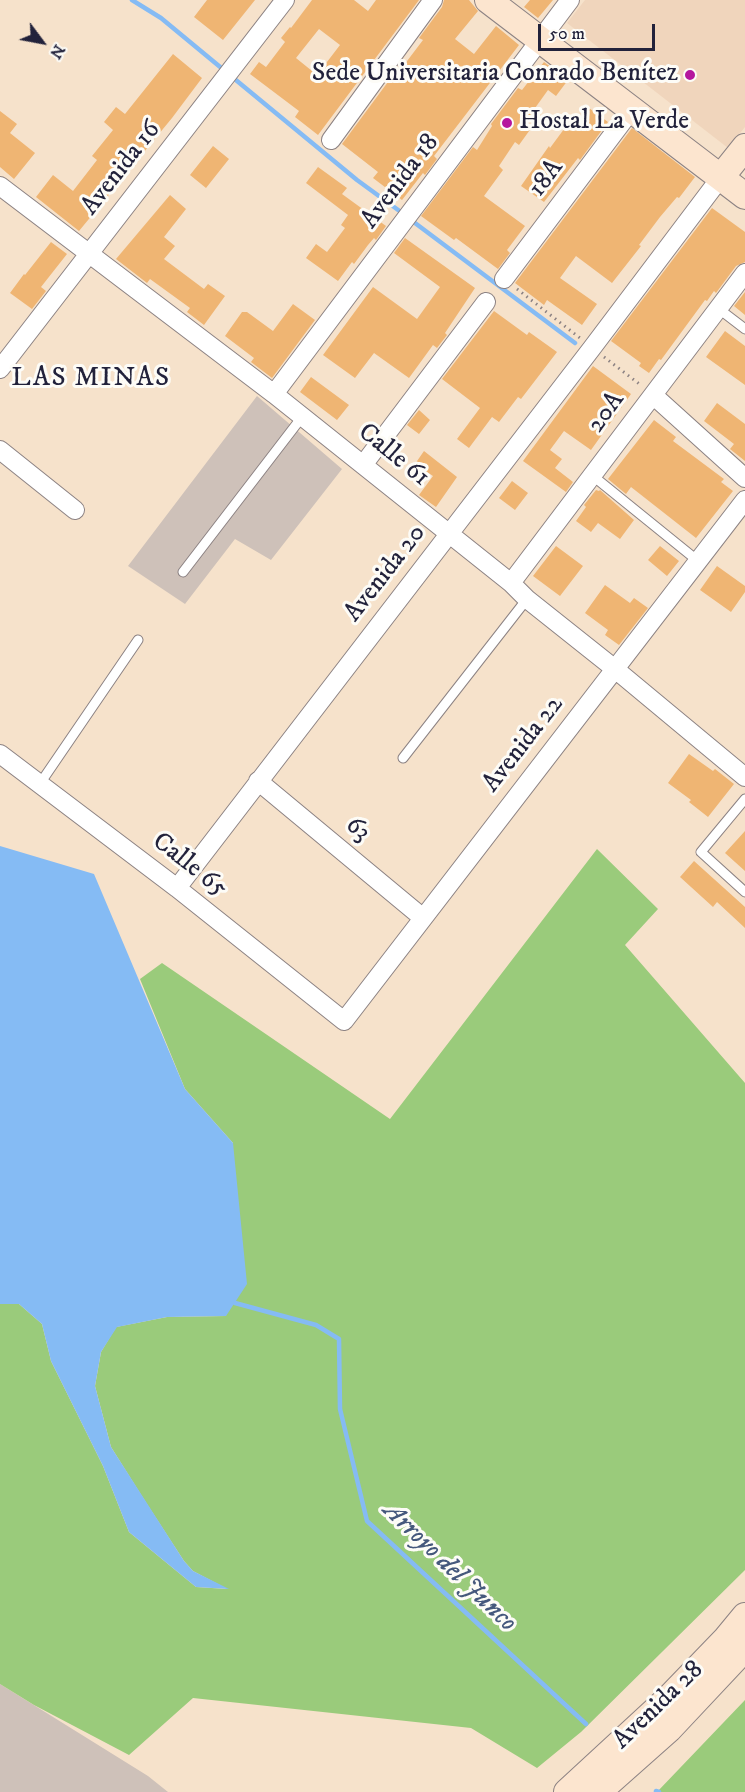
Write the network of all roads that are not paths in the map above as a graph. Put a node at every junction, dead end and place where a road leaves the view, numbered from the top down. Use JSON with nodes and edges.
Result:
{"nodes":[{"id":1,"x":285,"y":0,"type":"edge"},
{"id":2,"x":433,"y":0,"type":"edge"},
{"id":3,"x":488,"y":0,"type":"edge"},
{"id":4,"x":570,"y":0,"type":"edge"},
{"id":5,"x":540,"y":40,"type":"junction"},
{"id":6,"x":632,"y":109,"type":"junction"},
{"id":7,"x":331,"y":140,"type":"dead end"},
{"id":8,"x":745,"y":147,"type":"edge"},
{"id":9,"x":721,"y":177,"type":"junction"},
{"id":10,"x":0,"y":186,"type":"edge"},
{"id":11,"x":745,"y":196,"type":"edge"},
{"id":12,"x":88,"y":254,"type":"junction"},
{"id":13,"x":745,"y":273,"type":"edge"},
{"id":14,"x":504,"y":279,"type":"dead end"},
{"id":15,"x":486,"y":302,"type":"dead end"},
{"id":16,"x":719,"y":309,"type":"junction"},
{"id":17,"x":745,"y":329,"type":"edge"},
{"id":18,"x":0,"y":369,"type":"edge"},
{"id":19,"x":274,"y":394,"type":"junction"},
{"id":20,"x":652,"y":395,"type":"junction"},
{"id":21,"x":302,"y":417,"type":"junction"},
{"id":22,"x":0,"y":450,"type":"edge"},
{"id":23,"x":363,"y":465,"type":"junction"},
{"id":24,"x":593,"y":476,"type":"junction"},
{"id":25,"x":745,"y":478,"type":"edge"},
{"id":26,"x":745,"y":500,"type":"edge"},
{"id":27,"x":75,"y":510,"type":"dead end"},
{"id":28,"x":449,"y":534,"type":"junction"},
{"id":29,"x":698,"y":561,"type":"junction"},
{"id":30,"x":183,"y":572,"type":"dead end"},
{"id":31,"x":511,"y":584,"type":"junction"},
{"id":32,"x":527,"y":599,"type":"junction"},
{"id":33,"x":138,"y":640,"type":"dead end"},
{"id":34,"x":615,"y":669,"type":"junction"},
{"id":35,"x":0,"y":754,"type":"edge"},
{"id":36,"x":403,"y":758,"type":"dead end"},
{"id":37,"x":745,"y":777,"type":"edge"},
{"id":38,"x":258,"y":781,"type":"junction"},
{"id":39,"x":39,"y":785,"type":"junction"},
{"id":40,"x":745,"y":799,"type":"edge"},
{"id":41,"x":177,"y":888,"type":"junction"},
{"id":42,"x":745,"y":892,"type":"edge"},
{"id":43,"x":423,"y":918,"type":"junction"},
{"id":44,"x":344,"y":1021,"type":"joint"},
{"id":45,"x":745,"y":1616,"type":"edge"},
{"id":46,"x":745,"y":1648,"type":"edge"},
{"id":47,"x":567,"y":1792,"type":"edge"},
{"id":48,"x":598,"y":1792,"type":"edge"}],
"edges":[{"from":1,"to":12,"type":"street","name":"Avenida 16"},
{"from":2,"to":7,"type":"street"},
{"from":3,"to":5,"type":"main road"},
{"from":4,"to":5,"type":"street","name":"Avenida 18"},
{"from":5,"to":6,"type":"main road"},
{"from":5,"to":19,"type":"street","name":"Avenida 18"},
{"from":6,"to":9,"type":"main road"},
{"from":6,"to":14,"type":"street","name":"18A"},
{"from":8,"to":9,"type":"main road"},
{"from":9,"to":11,"type":"main road"},
{"from":9,"to":28,"type":"street","name":"Avenida 20"},
{"from":10,"to":12,"type":"street","name":"Calle 61"},
{"from":12,"to":18,"type":"street","name":"Avenida 16"},
{"from":12,"to":19,"type":"street","name":"Calle 61"},
{"from":13,"to":16,"type":"street","name":"20A"},
{"from":15,"to":23,"type":"street"},
{"from":16,"to":17,"type":"lane"},
{"from":16,"to":20,"type":"street","name":"20A"},
{"from":19,"to":21,"type":"street","name":"Calle 61"},
{"from":20,"to":24,"type":"street","name":"20A"},
{"from":20,"to":25,"type":"street"},
{"from":21,"to":23,"type":"street","name":"Calle 61"},
{"from":21,"to":30,"type":"lane"},
{"from":22,"to":27,"type":"street"},
{"from":23,"to":28,"type":"street","name":"Calle 61"},
{"from":24,"to":29,"type":"lane"},
{"from":24,"to":31,"type":"street","name":"20A"},
{"from":26,"to":29,"type":"street","name":"Avenida 22"},
{"from":28,"to":31,"type":"street","name":"Calle 61"},
{"from":28,"to":38,"type":"street","name":"Avenida 20"},
{"from":29,"to":34,"type":"street","name":"Avenida 22"},
{"from":31,"to":32,"type":"street","name":"Calle 61"},
{"from":32,"to":34,"type":"street","name":"Calle 61"},
{"from":32,"to":36,"type":"lane"},
{"from":33,"to":39,"type":"lane"},
{"from":34,"to":37,"type":"street","name":"Calle 61"},
{"from":34,"to":43,"type":"street","name":"Avenida 22"},
{"from":35,"to":39,"type":"street","name":"Calle 65"},
{"from":38,"to":41,"type":"street","name":"Avenida 20"},
{"from":38,"to":43,"type":"street","name":"63"},
{"from":39,"to":41,"type":"street","name":"Calle 65"},
{"from":40,"to":42,"type":"lane"},
{"from":41,"to":44,"type":"street","name":"Calle 65"},
{"from":43,"to":44,"type":"street","name":"Avenida 22"},
{"from":45,"to":47,"type":"main road","name":"Avenida 28"},
{"from":46,"to":48,"type":"main road","name":"Avenida 28"}]}
